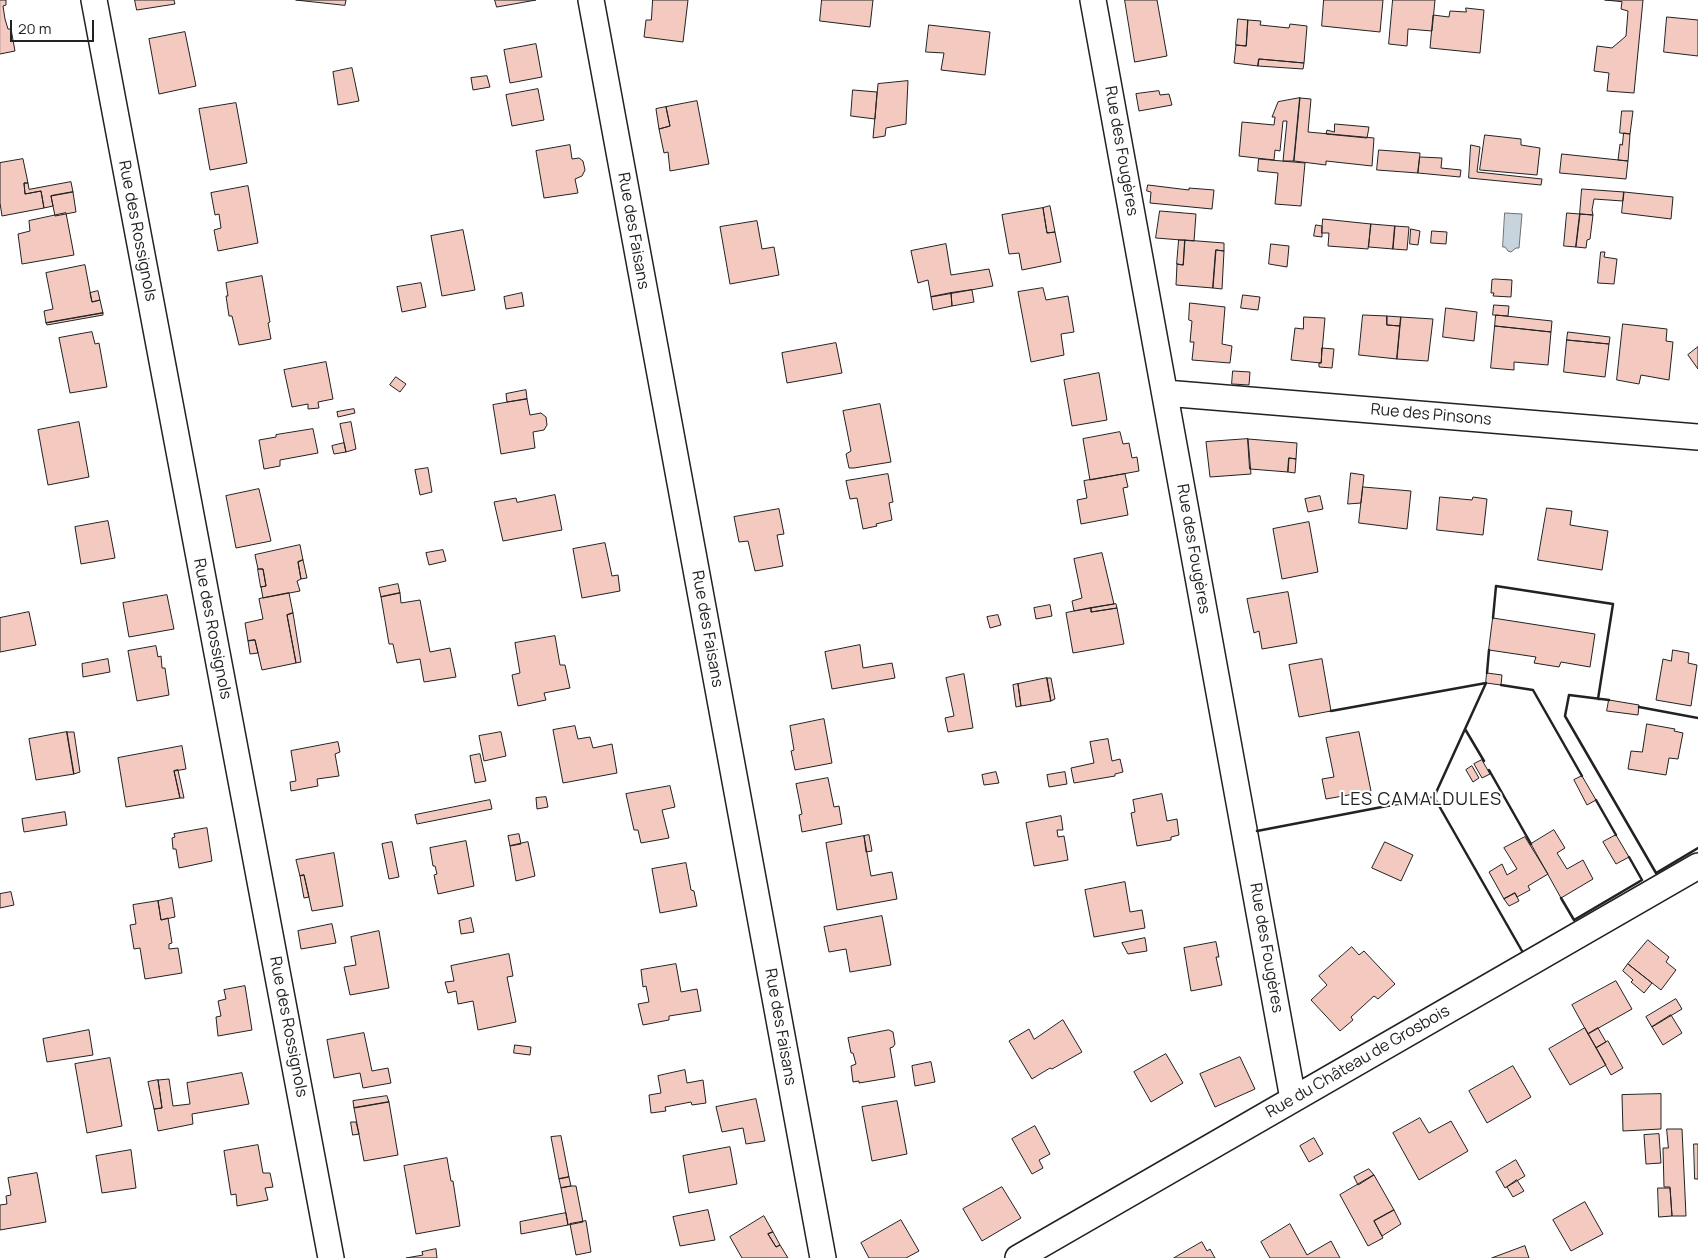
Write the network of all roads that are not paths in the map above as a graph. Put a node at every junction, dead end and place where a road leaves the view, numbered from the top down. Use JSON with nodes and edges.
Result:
{"nodes":[{"id":1,"x":94,"y":0,"type":"edge"},
{"id":2,"x":591,"y":0,"type":"edge"},
{"id":3,"x":1093,"y":0,"type":"edge"},
{"id":4,"x":1165,"y":393,"type":"junction"},
{"id":5,"x":1698,"y":437,"type":"edge"},
{"id":6,"x":1698,"y":866,"type":"edge"},
{"id":7,"x":1293,"y":1099,"type":"junction"},
{"id":8,"x":331,"y":1258,"type":"edge"},
{"id":9,"x":823,"y":1258,"type":"edge"},
{"id":10,"x":1018,"y":1258,"type":"edge"}],
"edges":[{"from":1,"to":8,"type":"street","name":"Rue des Rossignols"},
{"from":2,"to":9,"type":"street","name":"Rue des Faisans"},
{"from":3,"to":4,"type":"street","name":"Rue des Fougères"},
{"from":4,"to":5,"type":"street","name":"Rue des Pinsons"},
{"from":4,"to":7,"type":"street","name":"Rue des Fougères"},
{"from":6,"to":7,"type":"street","name":"Rue du Château de Grosbois"},
{"from":7,"to":10,"type":"street","name":"Rue du Château de Grosbois"}]}
